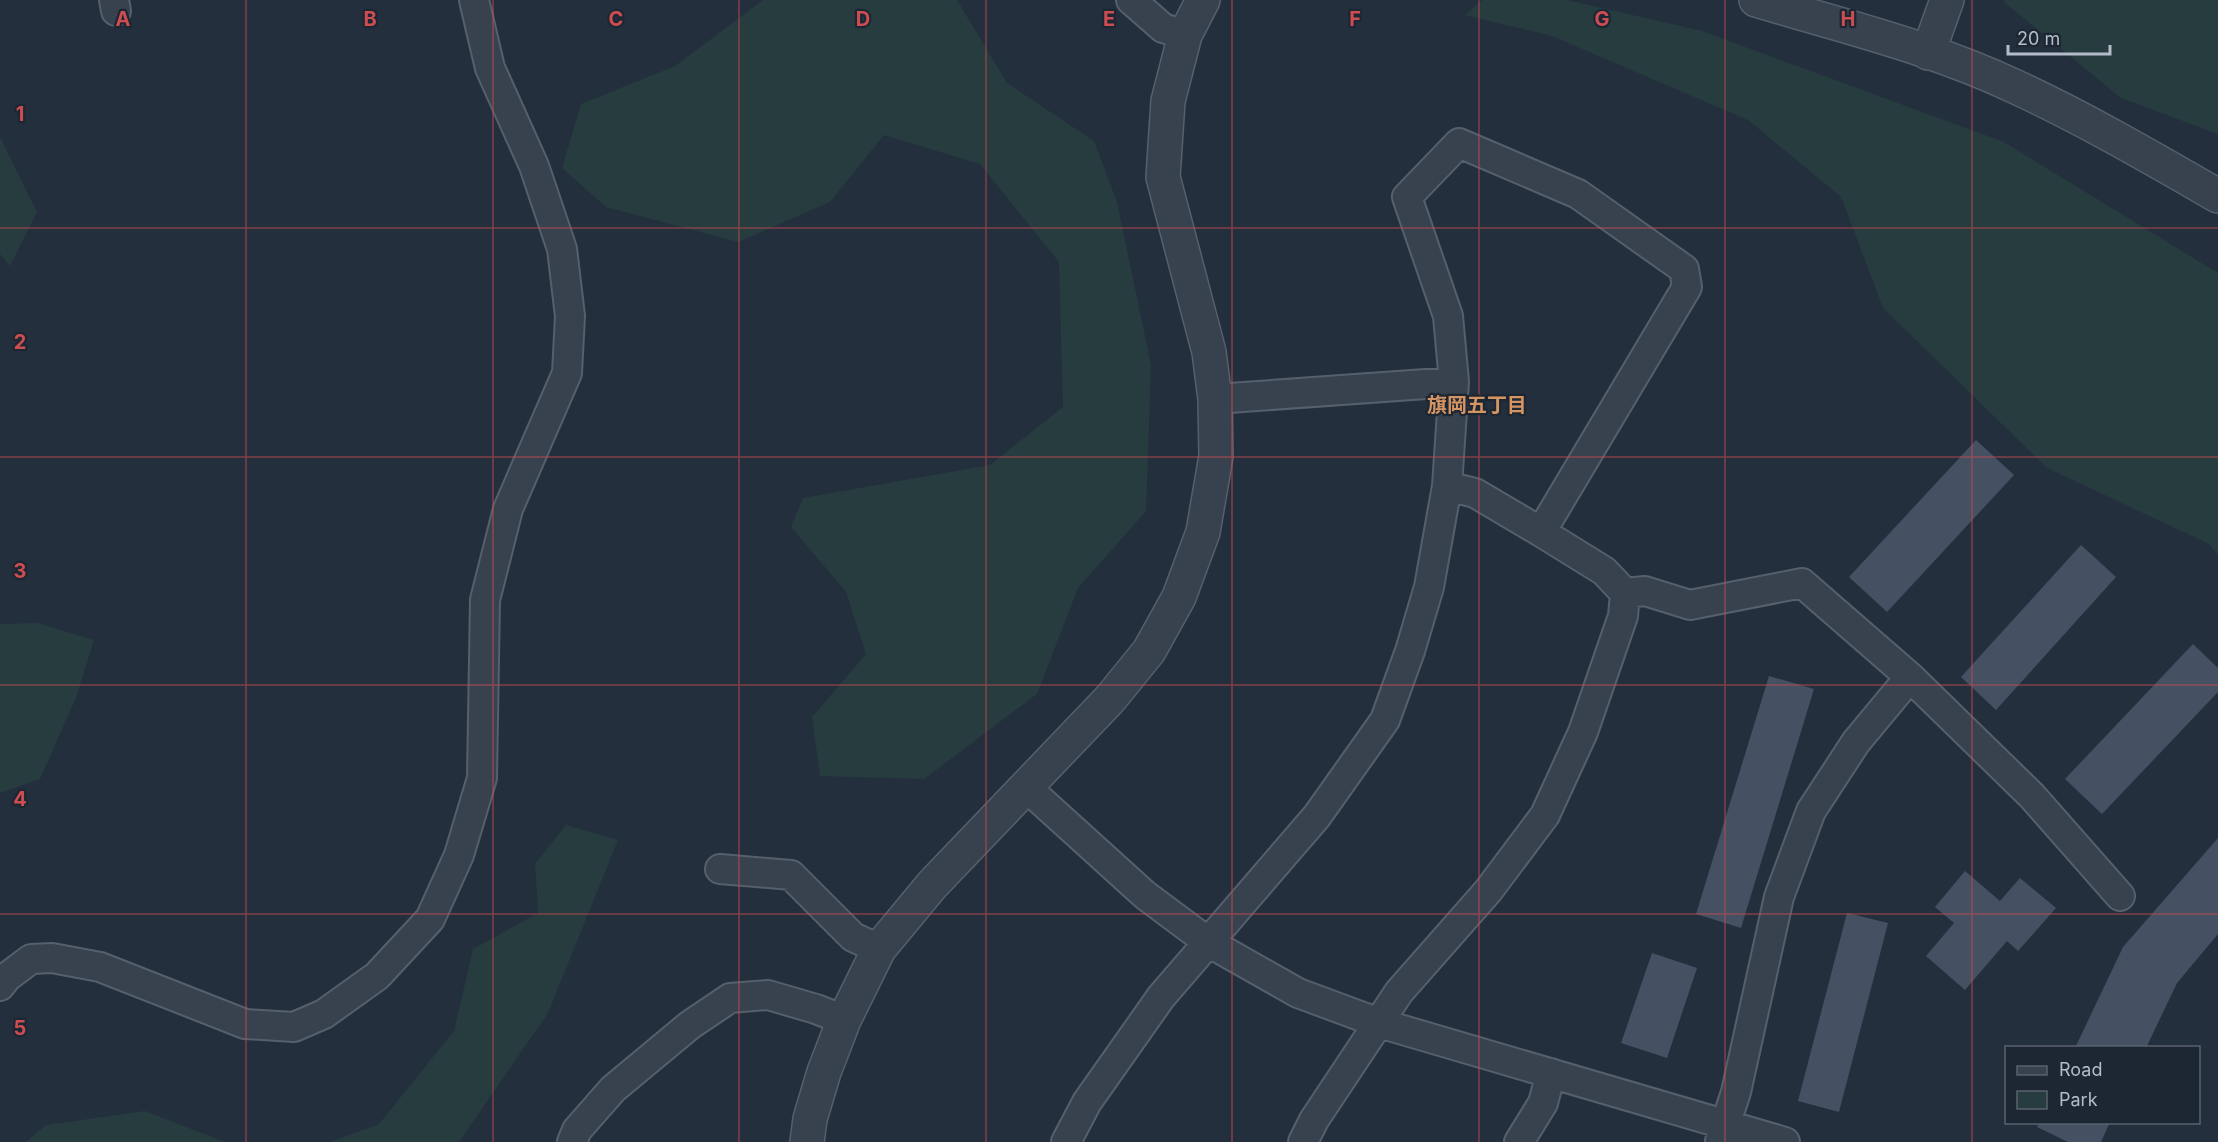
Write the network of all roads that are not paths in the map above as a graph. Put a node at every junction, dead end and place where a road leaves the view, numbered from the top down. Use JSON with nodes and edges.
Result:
{"nodes":[{"id":1,"x":474,"y":0,"type":"edge"},
{"id":2,"x":1131,"y":0,"type":"edge"},
{"id":3,"x":1203,"y":0,"type":"edge"},
{"id":4,"x":1756,"y":0,"type":"edge"},
{"id":5,"x":1947,"y":0,"type":"edge"},
{"id":6,"x":1185,"y":35,"type":"junction"},
{"id":7,"x":1928,"y":52,"type":"junction"},
{"id":8,"x":2218,"y":196,"type":"edge"},
{"id":9,"x":1454,"y":382,"type":"junction"},
{"id":10,"x":1215,"y":399,"type":"junction"},
{"id":11,"x":1447,"y":486,"type":"junction"},
{"id":12,"x":1541,"y":532,"type":"junction"},
{"id":13,"x":1625,"y":593,"type":"junction"},
{"id":14,"x":1910,"y":677,"type":"junction"},
{"id":15,"x":1027,"y":788,"type":"junction"},
{"id":16,"x":720,"y":870,"type":"dead end"},
{"id":17,"x":2120,"y":896,"type":"dead end"},
{"id":18,"x":1208,"y":942,"type":"junction"},
{"id":19,"x":879,"y":949,"type":"junction"},
{"id":20,"x":0,"y":986,"type":"edge"},
{"id":21,"x":844,"y":1020,"type":"junction"},
{"id":22,"x":1379,"y":1023,"type":"junction"},
{"id":23,"x":1551,"y":1073,"type":"junction"},
{"id":24,"x":1723,"y":1133,"type":"edge"},
{"id":25,"x":573,"y":1142,"type":"edge"},
{"id":26,"x":807,"y":1142,"type":"edge"},
{"id":27,"x":1066,"y":1142,"type":"edge"},
{"id":28,"x":1303,"y":1142,"type":"edge"},
{"id":29,"x":1519,"y":1142,"type":"edge"},
{"id":30,"x":1785,"y":1142,"type":"edge"}],
"edges":[{"from":1,"to":20,"type":"street"},
{"from":2,"to":6,"type":"street"},
{"from":3,"to":6,"type":"street"},
{"from":4,"to":7,"type":"street"},
{"from":5,"to":7,"type":"street"},
{"from":6,"to":10,"type":"street"},
{"from":7,"to":8,"type":"street"},
{"from":9,"to":10,"type":"street"},
{"from":9,"to":11,"type":"street"},
{"from":9,"to":12,"type":"street"},
{"from":10,"to":15,"type":"street"},
{"from":11,"to":12,"type":"street"},
{"from":11,"to":18,"type":"street"},
{"from":12,"to":13,"type":"street"},
{"from":13,"to":14,"type":"street"},
{"from":13,"to":22,"type":"street"},
{"from":14,"to":17,"type":"street"},
{"from":14,"to":24,"type":"street"},
{"from":15,"to":18,"type":"street"},
{"from":15,"to":19,"type":"street"},
{"from":16,"to":19,"type":"street"},
{"from":18,"to":22,"type":"street"},
{"from":18,"to":27,"type":"street"},
{"from":19,"to":21,"type":"street"},
{"from":21,"to":25,"type":"street"},
{"from":21,"to":26,"type":"street"},
{"from":22,"to":23,"type":"street"},
{"from":22,"to":28,"type":"street"},
{"from":23,"to":24,"type":"street"},
{"from":23,"to":29,"type":"street"},
{"from":24,"to":30,"type":"street"}]}
